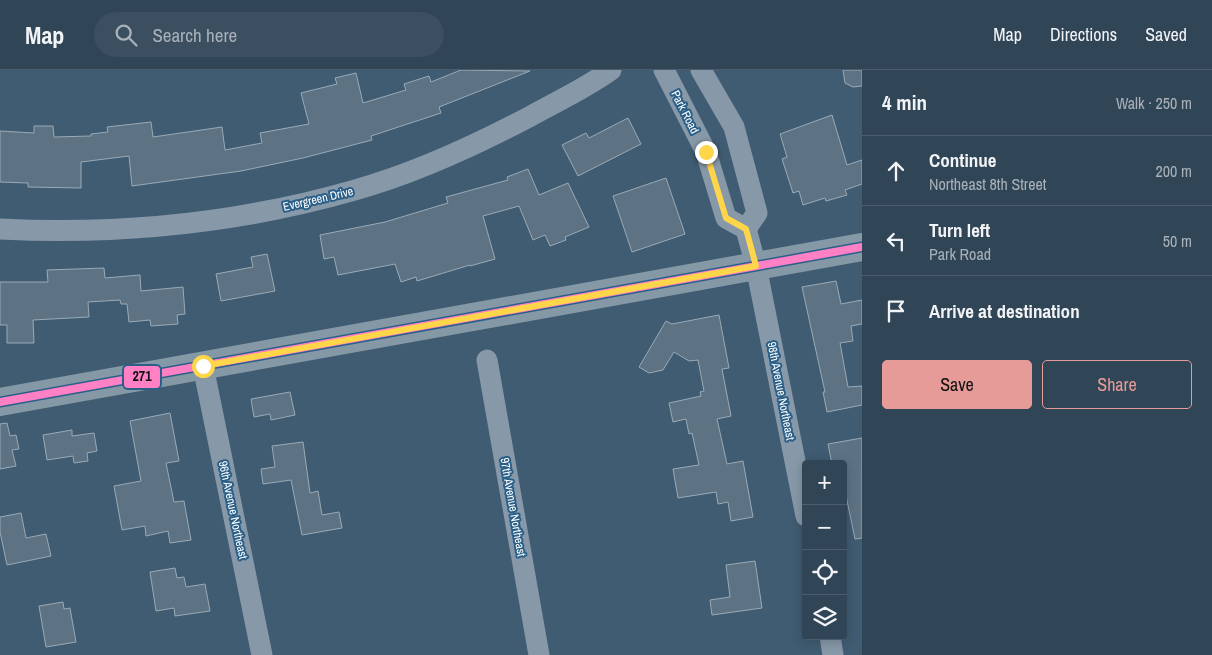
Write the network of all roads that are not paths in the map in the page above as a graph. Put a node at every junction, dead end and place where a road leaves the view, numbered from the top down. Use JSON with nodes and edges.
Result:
{"nodes":[{"id":1,"x":611,"y":70,"type":"edge"},
{"id":2,"x":664,"y":70,"type":"edge"},
{"id":3,"x":701,"y":70,"type":"edge"},
{"id":4,"x":746,"y":229,"type":"junction"},
{"id":5,"x":0,"y":230,"type":"edge"},
{"id":6,"x":862,"y":247,"type":"edge"},
{"id":7,"x":756,"y":266,"type":"junction"},
{"id":8,"x":487,"y":360,"type":"dead end"},
{"id":9,"x":203,"y":366,"type":"junction"},
{"id":10,"x":0,"y":402,"type":"edge"},
{"id":11,"x":804,"y":505,"type":"edge"},
{"id":12,"x":831,"y":640,"type":"edge"},
{"id":13,"x":262,"y":655,"type":"edge"},
{"id":14,"x":539,"y":655,"type":"edge"},
{"id":15,"x":834,"y":655,"type":"edge"}],
"edges":[{"from":1,"to":5,"type":"street","name":"Evergreen Drive"},
{"from":2,"to":4,"type":"street","name":"Park Road"},
{"from":3,"to":4,"type":"street"},
{"from":4,"to":7,"type":"street"},
{"from":6,"to":7,"type":"main road"},
{"from":7,"to":9,"type":"main road"},
{"from":7,"to":11,"type":"street","name":"98th Avenue Northeast"},
{"from":8,"to":14,"type":"street","name":"97th Avenue Northeast"},
{"from":9,"to":10,"type":"main road"},
{"from":9,"to":13,"type":"street","name":"96th Avenue Northeast"},
{"from":12,"to":15,"type":"street"}]}
